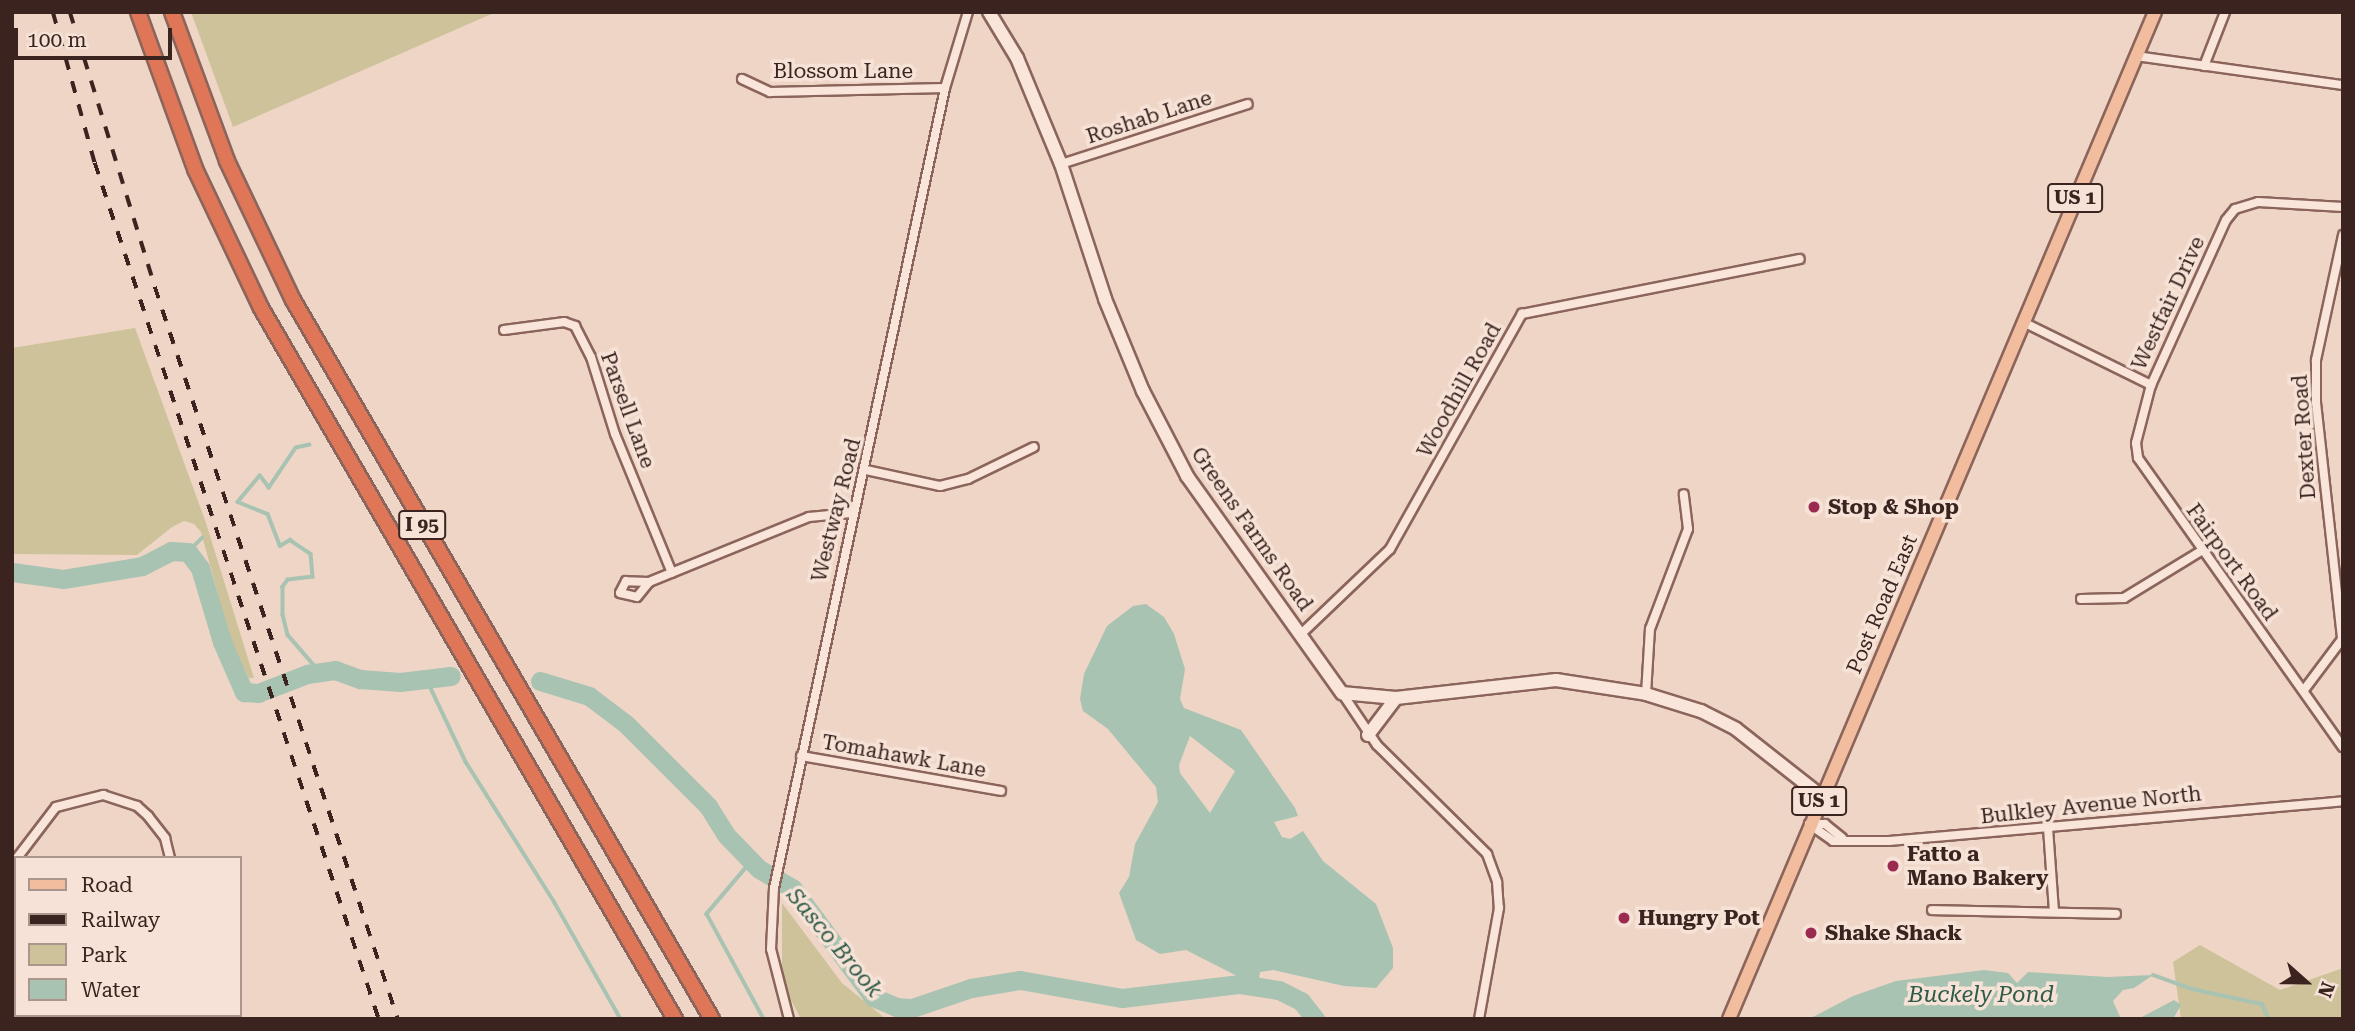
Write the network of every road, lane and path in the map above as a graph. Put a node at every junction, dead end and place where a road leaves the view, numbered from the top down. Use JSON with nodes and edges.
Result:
{"nodes":[{"id":1,"x":138,"y":12,"type":"edge"},
{"id":2,"x":172,"y":12,"type":"edge"},
{"id":3,"x":968,"y":12,"type":"edge"},
{"id":4,"x":989,"y":12,"type":"edge"},
{"id":5,"x":2155,"y":12,"type":"edge"},
{"id":6,"x":2225,"y":12,"type":"edge"},
{"id":7,"x":2136,"y":56,"type":"junction"},
{"id":8,"x":2204,"y":66,"type":"junction"},
{"id":9,"x":742,"y":79,"type":"dead end"},
{"id":10,"x":2343,"y":85,"type":"edge"},
{"id":11,"x":945,"y":88,"type":"junction"},
{"id":12,"x":1248,"y":104,"type":"dead end"},
{"id":13,"x":1061,"y":164,"type":"junction"},
{"id":14,"x":2343,"y":206,"type":"edge"},
{"id":15,"x":2343,"y":234,"type":"edge"},
{"id":16,"x":1800,"y":259,"type":"dead end"},
{"id":17,"x":2023,"y":322,"type":"junction"},
{"id":18,"x":504,"y":330,"type":"dead end"},
{"id":19,"x":2151,"y":385,"type":"junction"},
{"id":20,"x":1034,"y":447,"type":"dead end"},
{"id":21,"x":866,"y":470,"type":"junction"},
{"id":22,"x":1684,"y":494,"type":"dead end"},
{"id":23,"x":851,"y":513,"type":"junction"},
{"id":24,"x":2201,"y":551,"type":"junction"},
{"id":25,"x":672,"y":573,"type":"junction"},
{"id":26,"x":649,"y":582,"type":"dead end"},
{"id":27,"x":2081,"y":599,"type":"dead end"},
{"id":28,"x":1301,"y":634,"type":"junction"},
{"id":29,"x":2342,"y":638,"type":"edge"},
{"id":30,"x":2304,"y":690,"type":"junction"},
{"id":31,"x":1342,"y":693,"type":"junction"},
{"id":32,"x":1646,"y":694,"type":"junction"},
{"id":33,"x":1396,"y":698,"type":"junction"},
{"id":34,"x":1368,"y":735,"type":"junction"},
{"id":35,"x":2343,"y":747,"type":"edge"},
{"id":36,"x":801,"y":756,"type":"junction"},
{"id":37,"x":1001,"y":791,"type":"dead end"},
{"id":38,"x":1821,"y":796,"type":"junction"},
{"id":39,"x":2343,"y":801,"type":"edge"},
{"id":40,"x":1809,"y":824,"type":"junction"},
{"id":41,"x":2048,"y":828,"type":"junction"},
{"id":42,"x":18,"y":856,"type":"edge"},
{"id":43,"x":170,"y":856,"type":"edge"},
{"id":44,"x":1932,"y":910,"type":"dead end"},
{"id":45,"x":2054,"y":912,"type":"junction"},
{"id":46,"x":2116,"y":914,"type":"dead end"},
{"id":47,"x":675,"y":1019,"type":"edge"},
{"id":48,"x":712,"y":1019,"type":"edge"},
{"id":49,"x":789,"y":1019,"type":"edge"},
{"id":50,"x":1479,"y":1019,"type":"edge"},
{"id":51,"x":1729,"y":1019,"type":"edge"}],
"edges":[{"from":1,"to":47,"type":"highway","number":"I 95"},
{"from":2,"to":48,"type":"highway","number":"I 95"},
{"from":3,"to":11,"type":"street","name":"Westway Road"},
{"from":4,"to":13,"type":"street","name":"Greens Farms Road"},
{"from":5,"to":7,"type":"main road","name":"Post Road East","number":"US 1"},
{"from":6,"to":8,"type":"street"},
{"from":7,"to":8,"type":"street"},
{"from":7,"to":17,"type":"main road","name":"Post Road East","number":"US 1"},
{"from":8,"to":10,"type":"street"},
{"from":9,"to":11,"type":"street","name":"Blossom Lane"},
{"from":11,"to":21,"type":"street","name":"Westway Road"},
{"from":12,"to":13,"type":"street","name":"Roshab Lane"},
{"from":13,"to":28,"type":"street","name":"Greens Farms Road"},
{"from":14,"to":19,"type":"street","name":"Westfair Drive"},
{"from":15,"to":29,"type":"street","name":"Dexter Road"},
{"from":16,"to":28,"type":"street","name":"Woodhill Road"},
{"from":17,"to":19,"type":"street","name":"Westfair Drive"},
{"from":17,"to":38,"type":"main road","name":"Post Road East","number":"US 1"},
{"from":18,"to":25,"type":"street","name":"Parsell Lane"},
{"from":19,"to":24,"type":"street","name":"Fairport Road"},
{"from":20,"to":21,"type":"street"},
{"from":21,"to":23,"type":"street","name":"Westway Road"},
{"from":22,"to":32,"type":"street"},
{"from":23,"to":25,"type":"street"},
{"from":23,"to":36,"type":"street","name":"Westway Road"},
{"from":24,"to":27,"type":"street"},
{"from":24,"to":30,"type":"street","name":"Fairport Road"},
{"from":25,"to":26,"type":"street"},
{"from":28,"to":31,"type":"street","name":"Greens Farms Road"},
{"from":29,"to":30,"type":"street"},
{"from":30,"to":35,"type":"street","name":"Fairport Road"},
{"from":31,"to":33,"type":"street"},
{"from":31,"to":34,"type":"street","name":"Greens Farms Road"},
{"from":32,"to":33,"type":"street"},
{"from":32,"to":38,"type":"street"},
{"from":33,"to":34,"type":"street"},
{"from":34,"to":50,"type":"street","name":"Greens Farms Road"},
{"from":36,"to":37,"type":"street","name":"Tomahawk Lane"},
{"from":36,"to":49,"type":"street","name":"Westway Road"},
{"from":38,"to":40,"type":"main road","name":"Post Road East","number":"US 1"},
{"from":39,"to":41,"type":"street","name":"Bulkley Avenue North"},
{"from":40,"to":41,"type":"street","name":"Bulkley Avenue North"},
{"from":40,"to":51,"type":"main road","name":"Post Road East","number":"US 1"},
{"from":41,"to":45,"type":"street"},
{"from":42,"to":43,"type":"street"},
{"from":44,"to":45,"type":"street"},
{"from":45,"to":46,"type":"street"}]}
